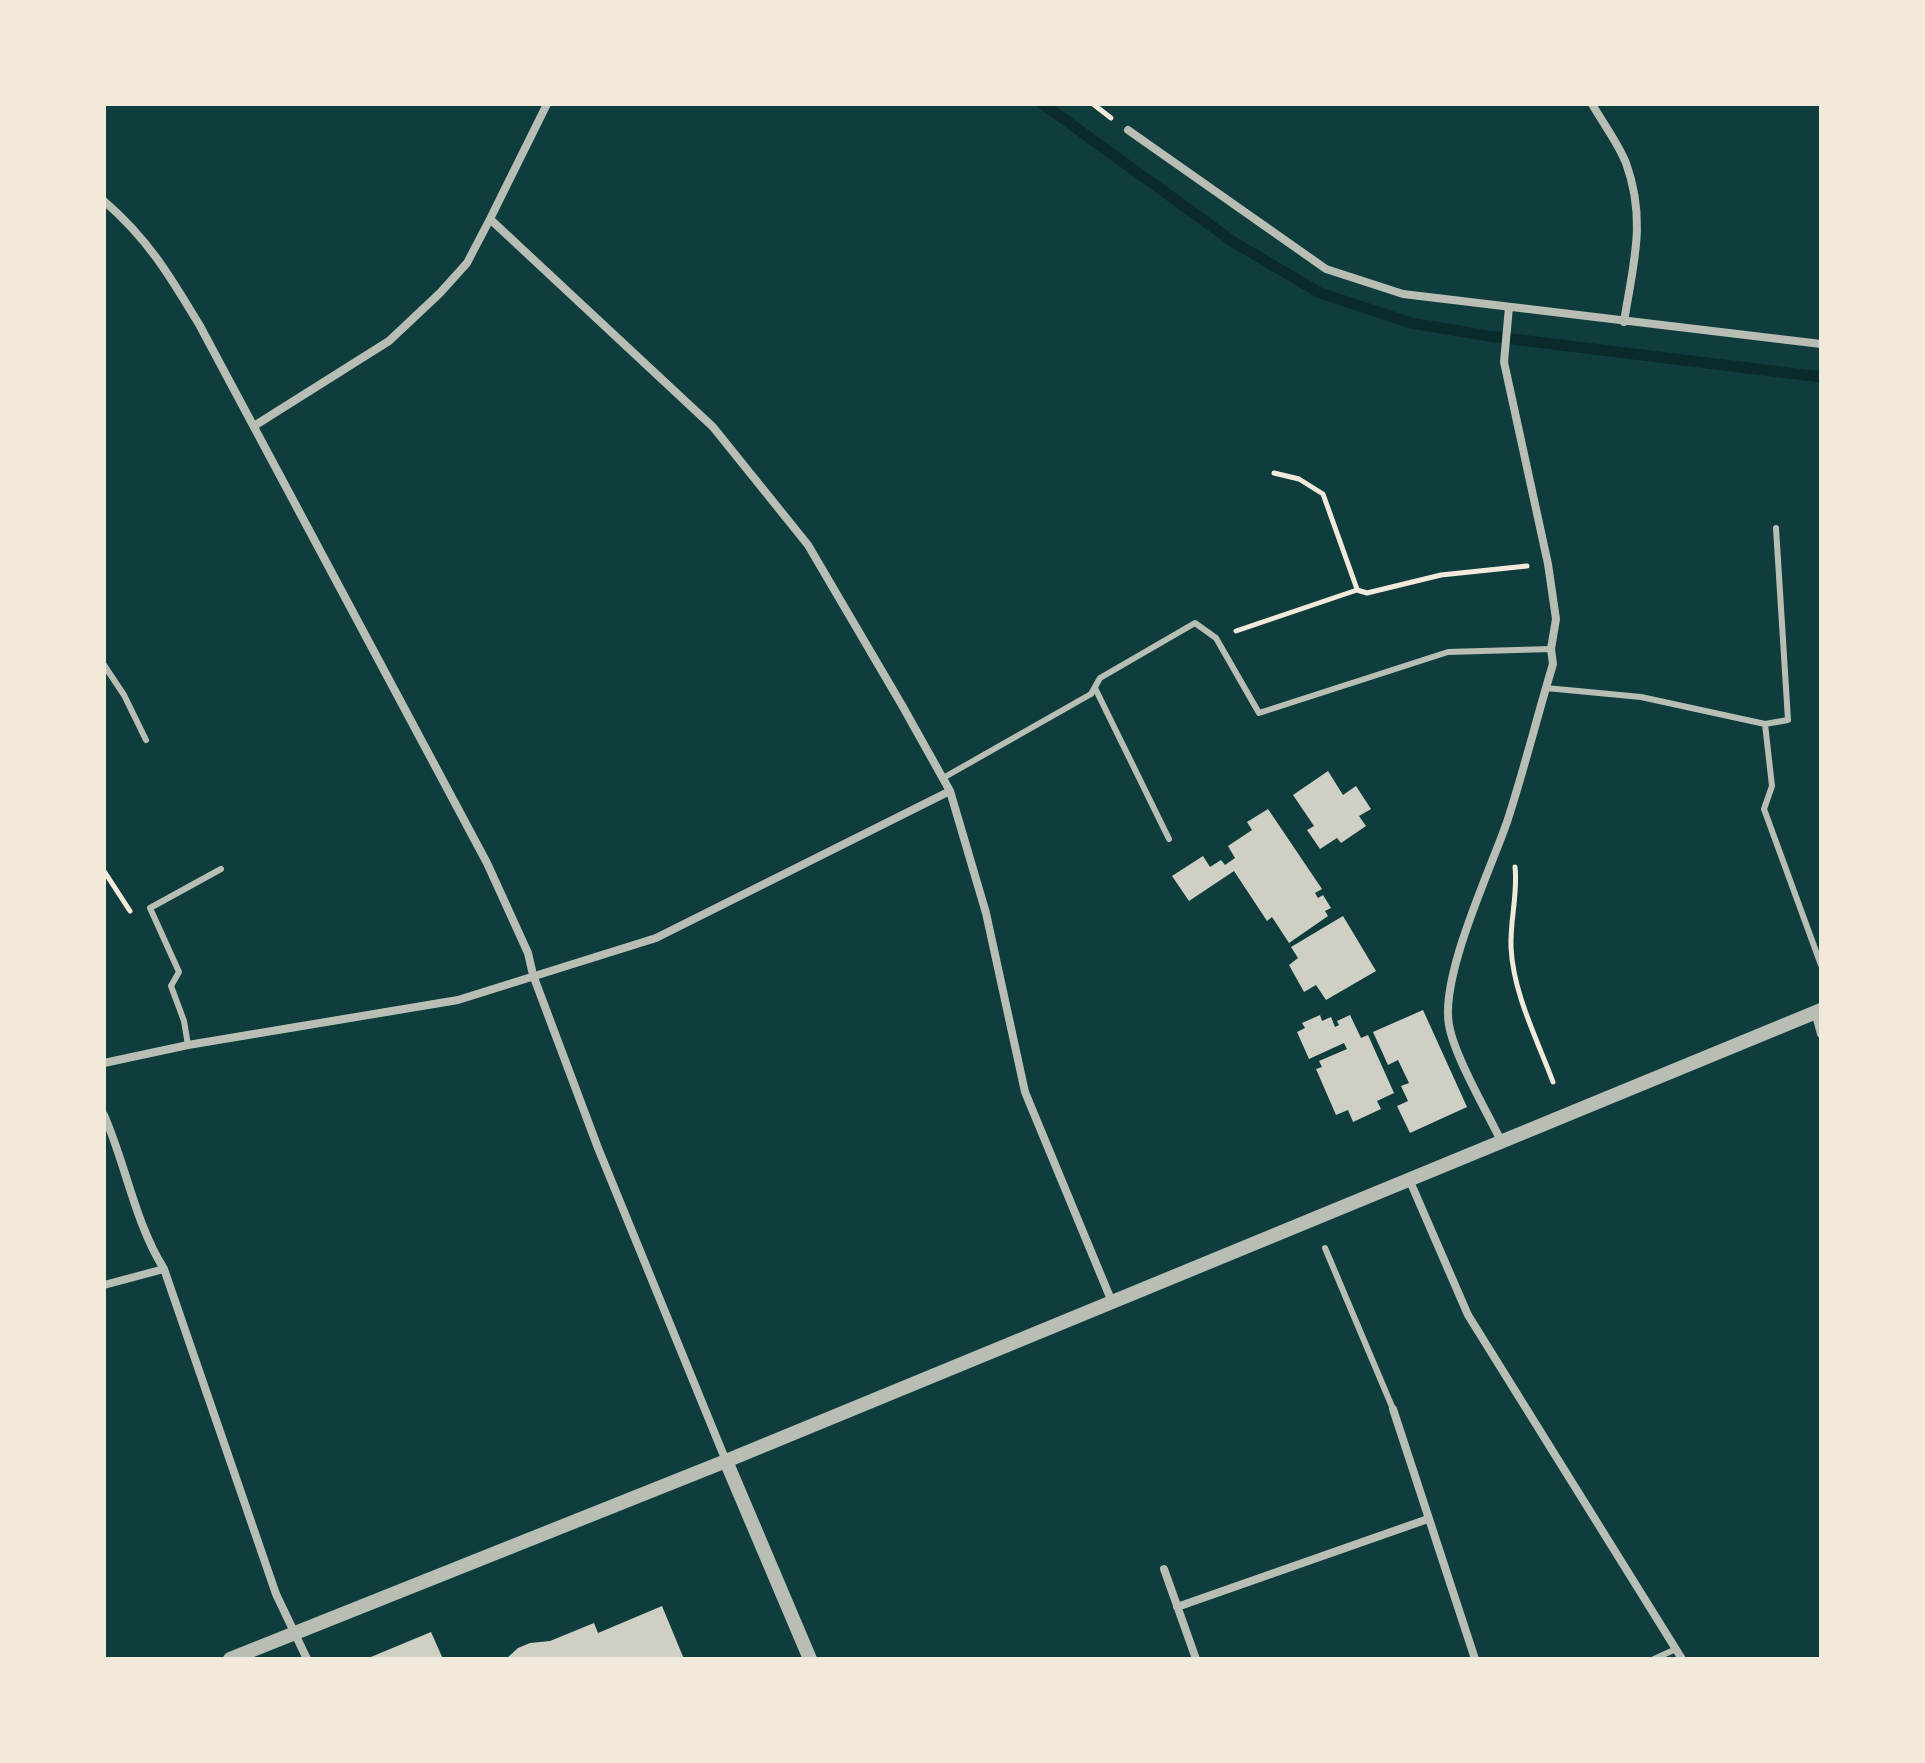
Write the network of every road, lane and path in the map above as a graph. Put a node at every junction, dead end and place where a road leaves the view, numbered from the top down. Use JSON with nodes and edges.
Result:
{"nodes":[{"id":1,"x":547,"y":104,"type":"edge"},
{"id":2,"x":1592,"y":104,"type":"edge"},
{"id":3,"x":1128,"y":130,"type":"dead end"},
{"id":4,"x":104,"y":201,"type":"edge"},
{"id":5,"x":490,"y":219,"type":"junction"},
{"id":6,"x":1508,"y":311,"type":"junction"},
{"id":7,"x":1624,"y":322,"type":"junction"},
{"id":8,"x":1821,"y":344,"type":"edge"},
{"id":9,"x":254,"y":426,"type":"junction"},
{"id":10,"x":1274,"y":473,"type":"dead end"},
{"id":11,"x":1776,"y":528,"type":"dead end"},
{"id":12,"x":1548,"y":564,"type":"junction"},
{"id":13,"x":1357,"y":590,"type":"junction"},
{"id":14,"x":1216,"y":638,"type":"junction"},
{"id":15,"x":1551,"y":649,"type":"junction"},
{"id":16,"x":104,"y":665,"type":"edge"},
{"id":17,"x":1094,"y":688,"type":"junction"},
{"id":18,"x":1546,"y":688,"type":"junction"},
{"id":19,"x":1765,"y":724,"type":"junction"},
{"id":20,"x":146,"y":740,"type":"dead end"},
{"id":21,"x":943,"y":778,"type":"junction"},
{"id":22,"x":950,"y":791,"type":"junction"},
{"id":23,"x":1169,"y":839,"type":"dead end"},
{"id":24,"x":1515,"y":865,"type":"dead end"},
{"id":25,"x":221,"y":869,"type":"dead end"},
{"id":26,"x":1821,"y":965,"type":"edge"},
{"id":27,"x":533,"y":975,"type":"junction"},
{"id":28,"x":1818,"y":1011,"type":"edge"},
{"id":29,"x":1821,"y":1034,"type":"edge"},
{"id":30,"x":188,"y":1045,"type":"junction"},
{"id":31,"x":104,"y":1063,"type":"edge"},
{"id":32,"x":1553,"y":1082,"type":"dead end"},
{"id":33,"x":104,"y":1115,"type":"edge"},
{"id":34,"x":1501,"y":1141,"type":"junction"},
{"id":35,"x":1409,"y":1179,"type":"junction"},
{"id":36,"x":1325,"y":1248,"type":"dead end"},
{"id":37,"x":164,"y":1269,"type":"junction"},
{"id":38,"x":104,"y":1285,"type":"edge"},
{"id":39,"x":1112,"y":1302,"type":"junction"},
{"id":40,"x":1393,"y":1409,"type":"joint"},
{"id":41,"x":726,"y":1461,"type":"junction"},
{"id":42,"x":1428,"y":1519,"type":"junction"},
{"id":43,"x":1164,"y":1569,"type":"dead end"},
{"id":44,"x":1177,"y":1607,"type":"junction"},
{"id":45,"x":296,"y":1633,"type":"junction"},
{"id":46,"x":1676,"y":1649,"type":"junction"},
{"id":47,"x":230,"y":1659,"type":"edge"},
{"id":48,"x":307,"y":1659,"type":"edge"},
{"id":49,"x":810,"y":1659,"type":"edge"},
{"id":50,"x":1196,"y":1659,"type":"edge"},
{"id":51,"x":1475,"y":1659,"type":"edge"},
{"id":52,"x":1654,"y":1659,"type":"edge"},
{"id":53,"x":1682,"y":1659,"type":"edge"}],
"edges":[{"from":1,"to":5,"type":"street"},
{"from":2,"to":7,"type":"street"},
{"from":3,"to":6,"type":"street"},
{"from":4,"to":9,"type":"street"},
{"from":5,"to":9,"type":"street"},
{"from":5,"to":21,"type":"street"},
{"from":6,"to":7,"type":"street"},
{"from":6,"to":12,"type":"street"},
{"from":7,"to":8,"type":"street"},
{"from":9,"to":27,"type":"street"},
{"from":10,"to":13,"type":"path"},
{"from":11,"to":19,"type":"lane"},
{"from":12,"to":13,"type":"path"},
{"from":12,"to":15,"type":"street"},
{"from":13,"to":14,"type":"path"},
{"from":14,"to":15,"type":"lane"},
{"from":14,"to":17,"type":"lane"},
{"from":15,"to":18,"type":"street"},
{"from":16,"to":20,"type":"lane"},
{"from":17,"to":21,"type":"lane"},
{"from":17,"to":23,"type":"lane"},
{"from":18,"to":19,"type":"lane"},
{"from":18,"to":34,"type":"street"},
{"from":19,"to":26,"type":"lane"},
{"from":21,"to":22,"type":"street"},
{"from":22,"to":27,"type":"street"},
{"from":22,"to":39,"type":"street"},
{"from":24,"to":32,"type":"path"},
{"from":25,"to":30,"type":"lane"},
{"from":27,"to":30,"type":"street"},
{"from":27,"to":41,"type":"street"},
{"from":28,"to":29,"type":"street"},
{"from":28,"to":34,"type":"street"},
{"from":30,"to":31,"type":"street"},
{"from":33,"to":37,"type":"street"},
{"from":34,"to":35,"type":"street"},
{"from":35,"to":39,"type":"street"},
{"from":35,"to":46,"type":"street"},
{"from":36,"to":40,"type":"lane"},
{"from":37,"to":38,"type":"street"},
{"from":37,"to":45,"type":"street"},
{"from":39,"to":41,"type":"street"},
{"from":40,"to":42,"type":"street"},
{"from":41,"to":45,"type":"street"},
{"from":41,"to":49,"type":"street"},
{"from":42,"to":44,"type":"street"},
{"from":42,"to":51,"type":"street"},
{"from":43,"to":44,"type":"street"},
{"from":44,"to":50,"type":"street"},
{"from":45,"to":47,"type":"street"},
{"from":45,"to":48,"type":"street"},
{"from":46,"to":52,"type":"lane"},
{"from":46,"to":53,"type":"street"}]}
